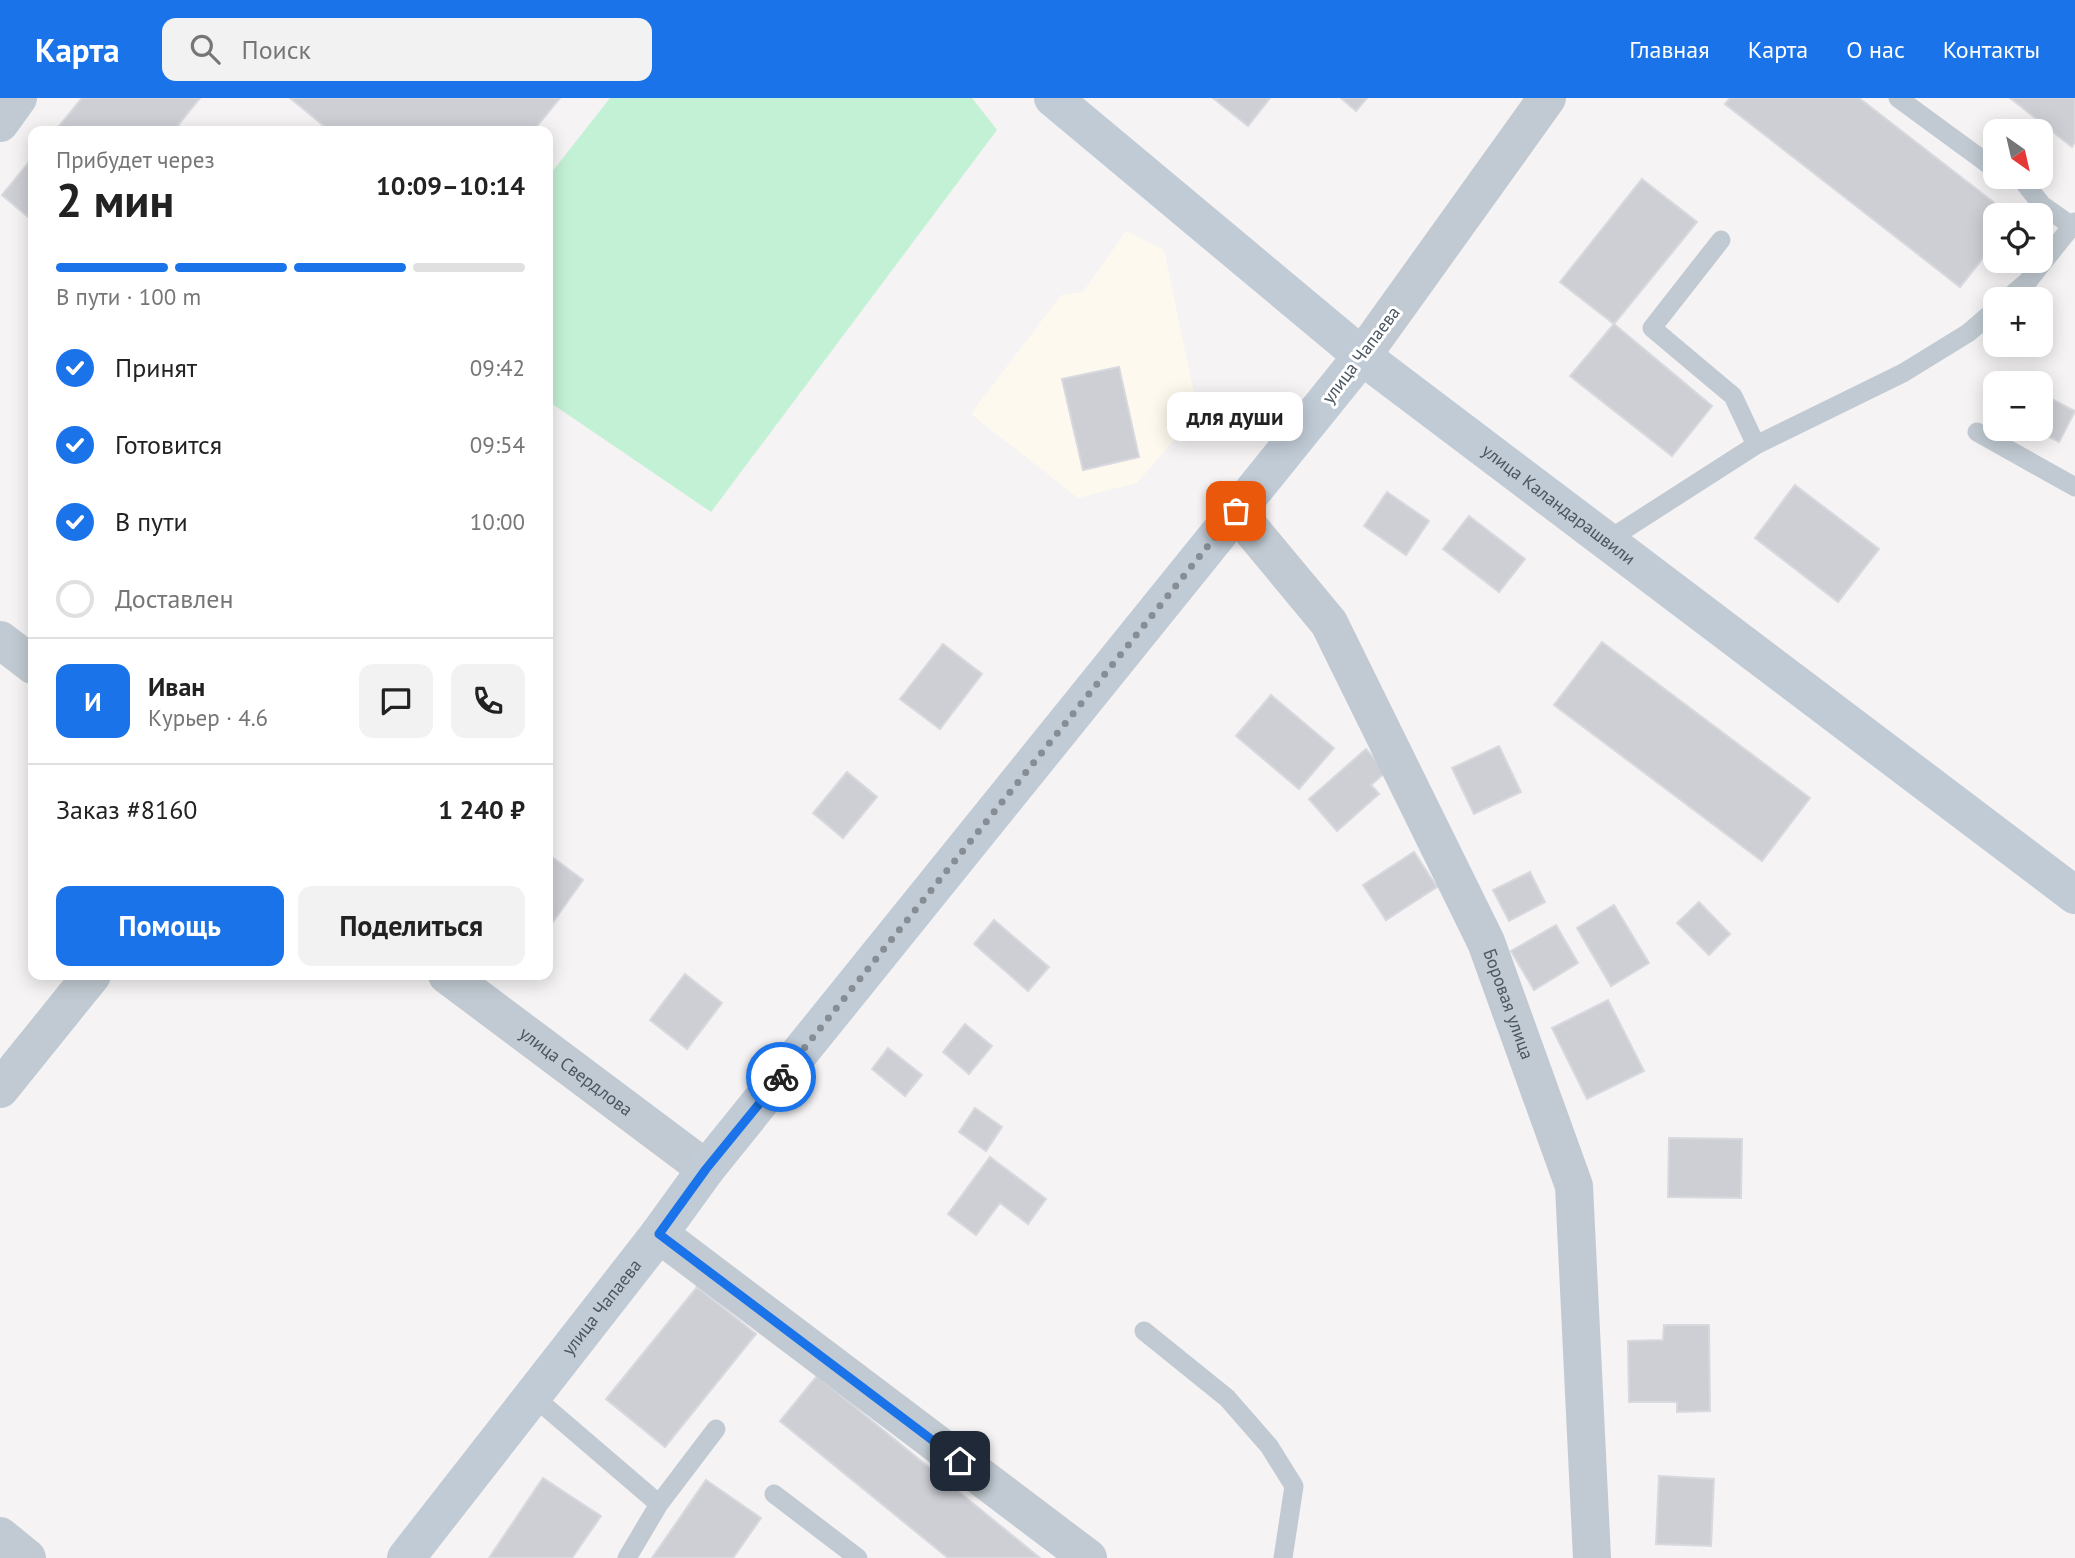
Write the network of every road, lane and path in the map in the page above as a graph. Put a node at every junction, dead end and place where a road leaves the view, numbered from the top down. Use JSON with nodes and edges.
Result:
{"nodes":[{"id":1,"x":18,"y":98,"type":"edge"},
{"id":2,"x":1054,"y":98,"type":"edge"},
{"id":3,"x":1547,"y":98,"type":"edge"},
{"id":4,"x":1898,"y":98,"type":"edge"},
{"id":5,"x":0,"y":123,"type":"edge"},
{"id":6,"x":1983,"y":160,"type":"edge"},
{"id":7,"x":2029,"y":189,"type":"edge"},
{"id":8,"x":2073,"y":224,"type":"edge"},
{"id":9,"x":1721,"y":240,"type":"dead end"},
{"id":10,"x":2021,"y":287,"type":"edge"},
{"id":11,"x":1983,"y":320,"type":"edge"},
{"id":12,"x":1363,"y":356,"type":"junction"},
{"id":13,"x":1977,"y":432,"type":"dead end"},
{"id":14,"x":1756,"y":445,"type":"junction"},
{"id":15,"x":2075,"y":487,"type":"edge"},
{"id":16,"x":1236,"y":511,"type":"junction"},
{"id":17,"x":1608,"y":540,"type":"junction"},
{"id":18,"x":0,"y":640,"type":"edge"},
{"id":19,"x":28,"y":661,"type":"edge"},
{"id":20,"x":2075,"y":895,"type":"edge"},
{"id":21,"x":88,"y":980,"type":"edge"},
{"id":22,"x":454,"y":980,"type":"edge"},
{"id":23,"x":0,"y":1089,"type":"edge"},
{"id":24,"x":706,"y":1169,"type":"junction"},
{"id":25,"x":659,"y":1234,"type":"junction"},
{"id":26,"x":1144,"y":1331,"type":"dead end"},
{"id":27,"x":533,"y":1396,"type":"junction"},
{"id":28,"x":716,"y":1429,"type":"dead end"},
{"id":29,"x":774,"y":1494,"type":"dead end"},
{"id":30,"x":659,"y":1504,"type":"junction"},
{"id":31,"x":0,"y":1536,"type":"edge"},
{"id":32,"x":27,"y":1558,"type":"edge"},
{"id":33,"x":405,"y":1558,"type":"edge"},
{"id":34,"x":627,"y":1558,"type":"edge"},
{"id":35,"x":858,"y":1558,"type":"edge"},
{"id":36,"x":1088,"y":1558,"type":"edge"},
{"id":37,"x":1283,"y":1558,"type":"edge"},
{"id":38,"x":1592,"y":1558,"type":"edge"}],
"edges":[{"from":1,"to":5,"type":"street"},
{"from":2,"to":12,"type":"main road","name":"улица Каландарашвили"},
{"from":3,"to":12,"type":"street","name":"улица Чапаева"},
{"from":4,"to":6,"type":"lane"},
{"from":7,"to":8,"type":"lane"},
{"from":8,"to":10,"type":"lane"},
{"from":9,"to":14,"type":"lane"},
{"from":11,"to":14,"type":"lane"},
{"from":12,"to":16,"type":"main road","name":"улица Чапаева"},
{"from":12,"to":17,"type":"main road","name":"улица Каландарашвили"},
{"from":13,"to":15,"type":"lane"},
{"from":14,"to":17,"type":"lane"},
{"from":16,"to":24,"type":"main road","name":"улица Чапаева"},
{"from":16,"to":38,"type":"street","name":"Боровая улица"},
{"from":17,"to":20,"type":"main road","name":"улица Каландарашвили"},
{"from":18,"to":19,"type":"street"},
{"from":21,"to":23,"type":"street"},
{"from":22,"to":24,"type":"street","name":"улица Свердлова"},
{"from":24,"to":25,"type":"main road","name":"улица Чапаева"},
{"from":25,"to":27,"type":"main road","name":"улица Чапаева"},
{"from":25,"to":36,"type":"street"},
{"from":26,"to":37,"type":"lane"},
{"from":27,"to":30,"type":"lane"},
{"from":27,"to":33,"type":"main road","name":"улица Чапаева"},
{"from":28,"to":30,"type":"lane"},
{"from":29,"to":35,"type":"lane"},
{"from":30,"to":34,"type":"lane"},
{"from":31,"to":32,"type":"street"}]}
